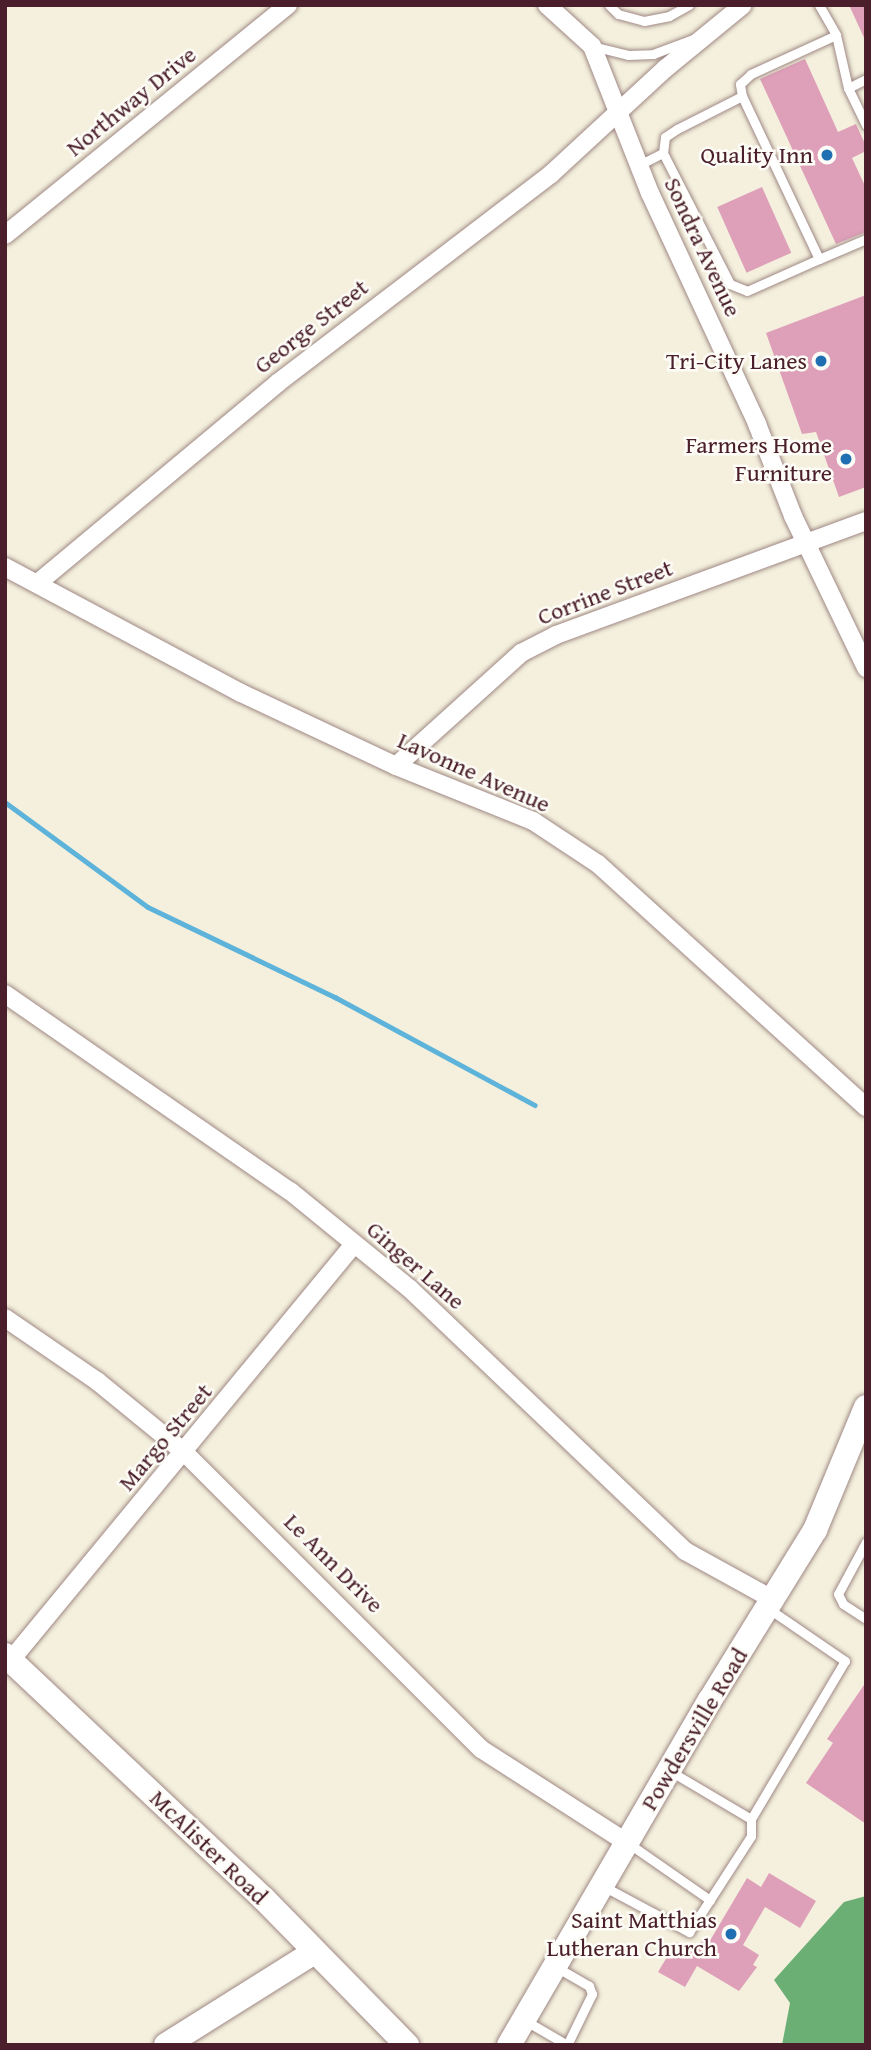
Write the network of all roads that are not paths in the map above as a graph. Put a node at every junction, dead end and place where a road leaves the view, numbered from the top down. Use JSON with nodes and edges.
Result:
{"nodes":[{"id":1,"x":288,"y":5,"type":"edge"},
{"id":2,"x":547,"y":5,"type":"edge"},
{"id":3,"x":609,"y":5,"type":"edge"},
{"id":4,"x":689,"y":5,"type":"edge"},
{"id":5,"x":743,"y":5,"type":"edge"},
{"id":6,"x":819,"y":5,"type":"edge"},
{"id":7,"x":705,"y":35,"type":"junction"},
{"id":8,"x":836,"y":35,"type":"junction"},
{"id":9,"x":592,"y":46,"type":"junction"},
{"id":10,"x":866,"y":79,"type":"edge"},
{"id":11,"x":848,"y":88,"type":"junction"},
{"id":12,"x":741,"y":96,"type":"junction"},
{"id":13,"x":616,"y":113,"type":"junction"},
{"id":14,"x":866,"y":125,"type":"edge"},
{"id":15,"x":663,"y":153,"type":"junction"},
{"id":16,"x":639,"y":165,"type":"junction"},
{"id":17,"x":5,"y":235,"type":"edge"},
{"id":18,"x":866,"y":239,"type":"edge"},
{"id":19,"x":819,"y":259,"type":"junction"},
{"id":20,"x":866,"y":522,"type":"edge"},
{"id":21,"x":806,"y":545,"type":"junction"},
{"id":22,"x":5,"y":567,"type":"edge"},
{"id":23,"x":39,"y":582,"type":"junction"},
{"id":24,"x":866,"y":668,"type":"edge"},
{"id":25,"x":396,"y":766,"type":"junction"},
{"id":26,"x":5,"y":994,"type":"edge"},
{"id":27,"x":866,"y":1107,"type":"edge"},
{"id":28,"x":354,"y":1244,"type":"junction"},
{"id":29,"x":5,"y":1318,"type":"edge"},
{"id":30,"x":866,"y":1407,"type":"edge"},
{"id":31,"x":184,"y":1452,"type":"junction"},
{"id":32,"x":866,"y":1542,"type":"edge"},
{"id":33,"x":770,"y":1604,"type":"junction"},
{"id":34,"x":866,"y":1619,"type":"edge"},
{"id":35,"x":8,"y":1658,"type":"edge"},
{"id":36,"x":669,"y":1770,"type":"junction"},
{"id":37,"x":751,"y":1819,"type":"junction"},
{"id":38,"x":626,"y":1842,"type":"junction"},
{"id":39,"x":602,"y":1885,"type":"junction"},
{"id":40,"x":710,"y":1900,"type":"junction"},
{"id":41,"x":314,"y":1952,"type":"junction"},
{"id":42,"x":555,"y":1966,"type":"junction"},
{"id":43,"x":524,"y":2020,"type":"junction"},
{"id":44,"x":166,"y":2045,"type":"edge"},
{"id":45,"x":407,"y":2045,"type":"edge"},
{"id":46,"x":509,"y":2045,"type":"edge"}],
"edges":[{"from":1,"to":17,"type":"street","name":"Northway Drive"},
{"from":2,"to":9,"type":"street"},
{"from":3,"to":4,"type":"lane"},
{"from":5,"to":7,"type":"street","name":"George Street"},
{"from":6,"to":8,"type":"lane"},
{"from":7,"to":9,"type":"lane"},
{"from":7,"to":13,"type":"street","name":"George Street"},
{"from":8,"to":11,"type":"lane"},
{"from":8,"to":12,"type":"lane"},
{"from":9,"to":13,"type":"street","name":"Sondra Avenue"},
{"from":10,"to":11,"type":"lane"},
{"from":11,"to":14,"type":"lane"},
{"from":12,"to":15,"type":"lane"},
{"from":12,"to":19,"type":"lane"},
{"from":13,"to":16,"type":"street","name":"Sondra Avenue"},
{"from":13,"to":23,"type":"street","name":"George Street"},
{"from":15,"to":16,"type":"lane"},
{"from":15,"to":19,"type":"lane"},
{"from":16,"to":21,"type":"street","name":"Sondra Avenue"},
{"from":18,"to":19,"type":"lane"},
{"from":20,"to":21,"type":"street","name":"Corrine Street"},
{"from":21,"to":24,"type":"street","name":"Sondra Avenue"},
{"from":21,"to":25,"type":"street","name":"Corrine Street"},
{"from":22,"to":23,"type":"street","name":"Lavonne Avenue"},
{"from":23,"to":25,"type":"street","name":"Lavonne Avenue"},
{"from":25,"to":27,"type":"street","name":"Lavonne Avenue"},
{"from":26,"to":28,"type":"street","name":"Ginger Lane"},
{"from":28,"to":31,"type":"street","name":"Margo Street"},
{"from":28,"to":33,"type":"street","name":"Ginger Lane"},
{"from":29,"to":31,"type":"street","name":"Le Ann Drive"},
{"from":30,"to":33,"type":"street","name":"Powdersville Road"},
{"from":31,"to":35,"type":"street","name":"Margo Street"},
{"from":31,"to":38,"type":"street","name":"Le Ann Drive"},
{"from":32,"to":34,"type":"lane"},
{"from":33,"to":36,"type":"street","name":"Powdersville Road"},
{"from":33,"to":37,"type":"lane"},
{"from":35,"to":41,"type":"street","name":"McAlister Road"},
{"from":36,"to":37,"type":"lane"},
{"from":36,"to":38,"type":"street","name":"Powdersville Road"},
{"from":37,"to":40,"type":"lane"},
{"from":38,"to":39,"type":"street","name":"Powdersville Road"},
{"from":38,"to":40,"type":"lane"},
{"from":39,"to":40,"type":"lane"},
{"from":39,"to":42,"type":"street","name":"Powdersville Road"},
{"from":41,"to":44,"type":"street"},
{"from":41,"to":45,"type":"street","name":"McAlister Road"},
{"from":42,"to":43,"type":"street","name":"Powdersville Road"},
{"from":42,"to":43,"type":"lane"},
{"from":43,"to":46,"type":"street","name":"Powdersville Road"}]}
